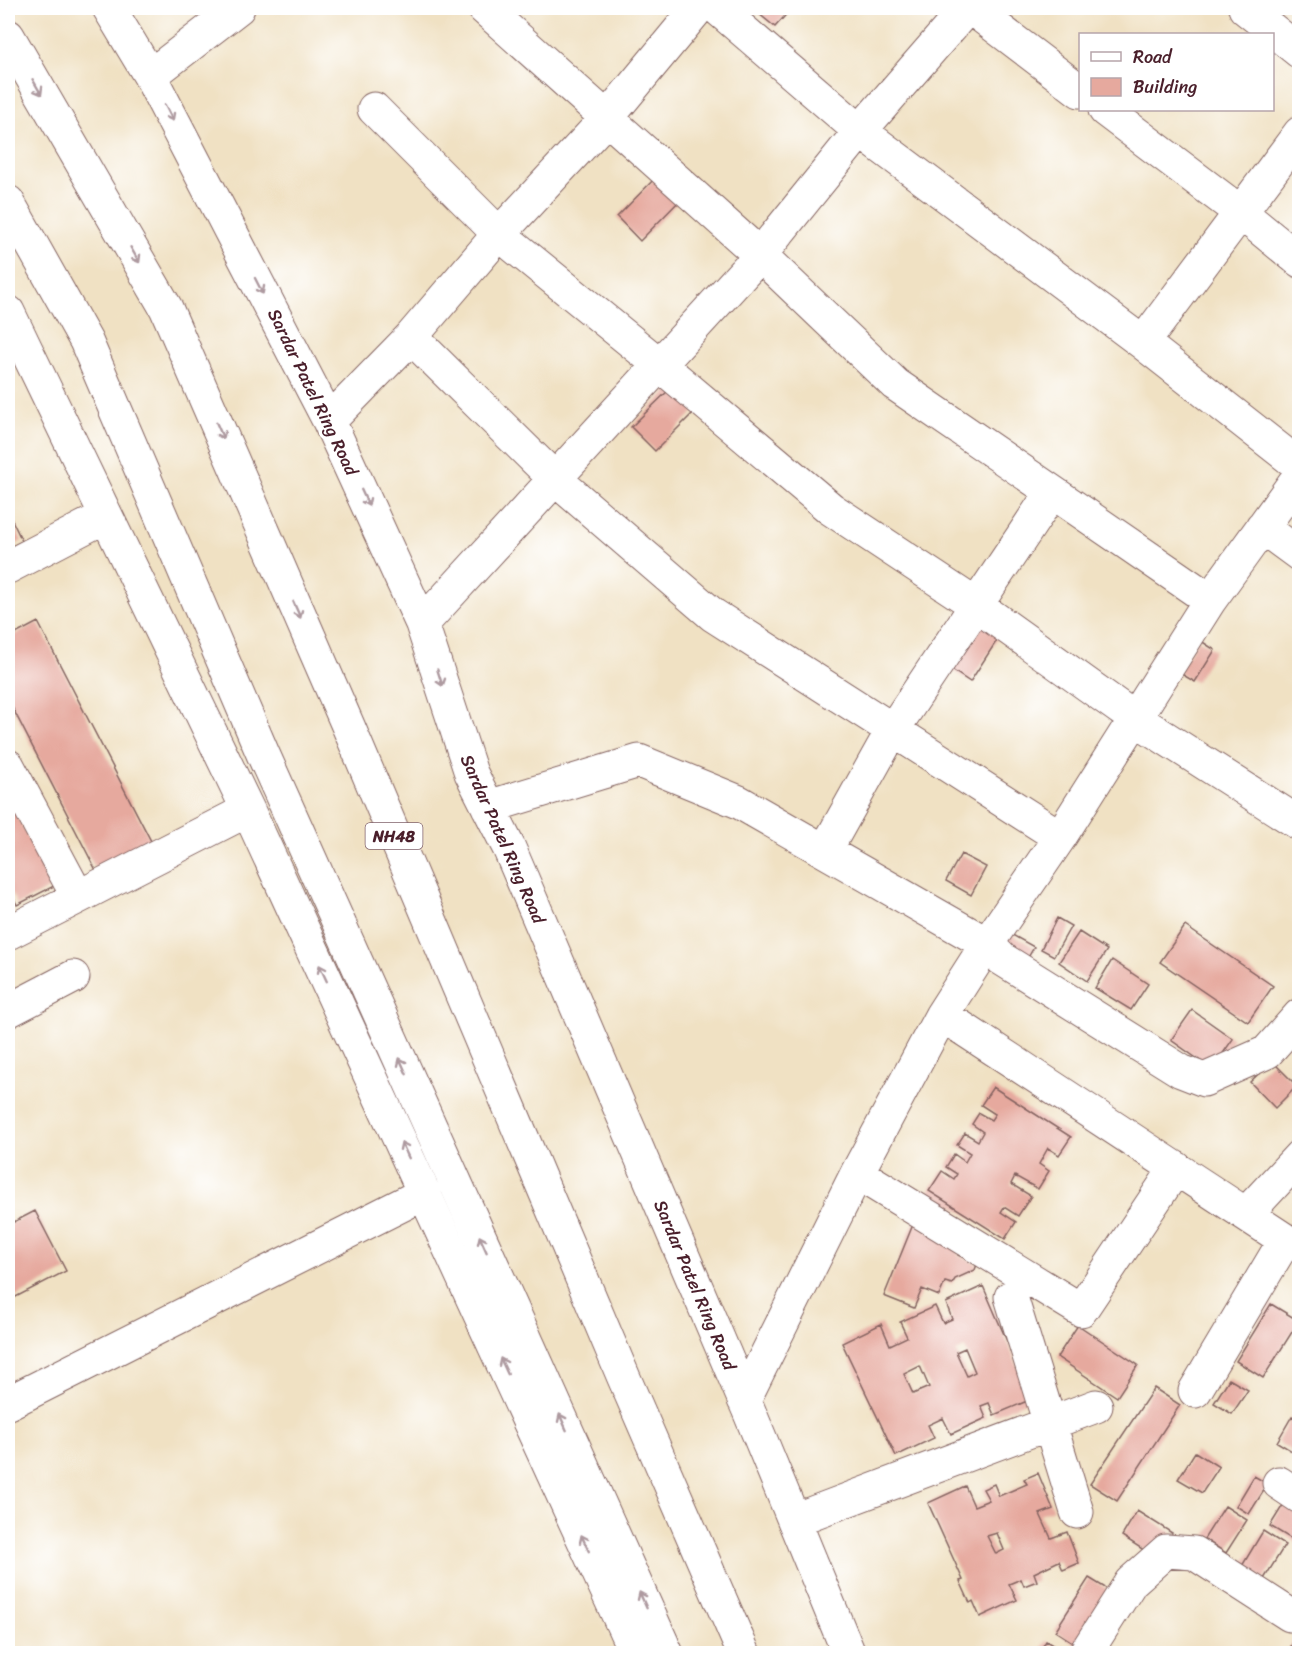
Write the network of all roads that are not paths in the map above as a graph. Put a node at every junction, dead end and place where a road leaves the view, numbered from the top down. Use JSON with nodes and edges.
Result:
{"nodes":[{"id":1,"x":109,"y":8,"type":"edge"},
{"id":2,"x":238,"y":8,"type":"edge"},
{"id":3,"x":484,"y":8,"type":"edge"},
{"id":4,"x":698,"y":8,"type":"edge"},
{"id":5,"x":717,"y":8,"type":"edge"},
{"id":6,"x":969,"y":8,"type":"edge"},
{"id":7,"x":1245,"y":8,"type":"edge"},
{"id":8,"x":8,"y":36,"type":"edge"},
{"id":9,"x":1299,"y":52,"type":"edge"},
{"id":10,"x":150,"y":75,"type":"junction"},
{"id":11,"x":1079,"y":90,"type":"edge"},
{"id":12,"x":374,"y":109,"type":"dead end"},
{"id":13,"x":1106,"y":111,"type":"edge"},
{"id":14,"x":607,"y":118,"type":"junction"},
{"id":15,"x":861,"y":131,"type":"junction"},
{"id":16,"x":1299,"y":133,"type":"edge"},
{"id":17,"x":8,"y":202,"type":"edge"},
{"id":18,"x":1240,"y":212,"type":"junction"},
{"id":19,"x":499,"y":234,"type":"junction"},
{"id":20,"x":760,"y":255,"type":"junction"},
{"id":21,"x":1299,"y":261,"type":"edge"},
{"id":22,"x":8,"y":312,"type":"edge"},
{"id":23,"x":411,"y":337,"type":"junction"},
{"id":24,"x":1143,"y":343,"type":"junction"},
{"id":25,"x":660,"y":365,"type":"junction"},
{"id":26,"x":329,"y":420,"type":"junction"},
{"id":27,"x":1299,"y":466,"type":"edge"},
{"id":28,"x":1299,"y":475,"type":"edge"},
{"id":29,"x":555,"y":480,"type":"junction"},
{"id":30,"x":1052,"y":492,"type":"junction"},
{"id":31,"x":106,"y":516,"type":"junction"},
{"id":32,"x":1262,"y":527,"type":"junction"},
{"id":33,"x":1299,"y":555,"type":"edge"},
{"id":34,"x":8,"y":567,"type":"edge"},
{"id":35,"x":1210,"y":600,"type":"junction"},
{"id":36,"x":975,"y":605,"type":"junction"},
{"id":37,"x":422,"y":624,"type":"junction"},
{"id":38,"x":1134,"y":718,"type":"junction"},
{"id":39,"x":892,"y":731,"type":"junction"},
{"id":40,"x":8,"y":766,"type":"edge"},
{"id":41,"x":488,"y":807,"type":"junction"},
{"id":42,"x":248,"y":810,"type":"junction"},
{"id":43,"x":1299,"y":824,"type":"edge"},
{"id":44,"x":1060,"y":837,"type":"junction"},
{"id":45,"x":825,"y":851,"type":"junction"},
{"id":46,"x":78,"y":897,"type":"junction"},
{"id":47,"x":8,"y":933,"type":"edge"},
{"id":48,"x":987,"y":944,"type":"junction"},
{"id":49,"x":73,"y":976,"type":"dead end"},
{"id":50,"x":8,"y":1011,"type":"edge"},
{"id":51,"x":1299,"y":1015,"type":"edge"},
{"id":52,"x":941,"y":1016,"type":"junction"},
{"id":53,"x":1299,"y":1156,"type":"edge"},
{"id":54,"x":1176,"y":1168,"type":"junction"},
{"id":55,"x":857,"y":1173,"type":"junction"},
{"id":56,"x":425,"y":1193,"type":"junction"},
{"id":57,"x":1246,"y":1214,"type":"junction"},
{"id":58,"x":1011,"y":1297,"type":"dead end"},
{"id":59,"x":1195,"y":1391,"type":"dead end"},
{"id":60,"x":744,"y":1400,"type":"junction"},
{"id":61,"x":8,"y":1403,"type":"edge"},
{"id":62,"x":1096,"y":1406,"type":"dead end"},
{"id":63,"x":1049,"y":1422,"type":"junction"},
{"id":64,"x":1077,"y":1512,"type":"dead end"},
{"id":65,"x":794,"y":1520,"type":"junction"},
{"id":66,"x":1290,"y":1615,"type":"dead end"},
{"id":67,"x":636,"y":1653,"type":"edge"},
{"id":68,"x":667,"y":1653,"type":"edge"},
{"id":69,"x":744,"y":1653,"type":"edge"},
{"id":70,"x":849,"y":1653,"type":"edge"},
{"id":71,"x":1085,"y":1653,"type":"edge"}],
"edges":[{"from":1,"to":10,"type":"main road","name":"Sardar Patel Ring Road"},
{"from":2,"to":10,"type":"main road"},
{"from":3,"to":14,"type":"main road"},
{"from":4,"to":14,"type":"main road"},
{"from":5,"to":15,"type":"main road"},
{"from":6,"to":11,"type":"main road"},
{"from":6,"to":15,"type":"main road"},
{"from":7,"to":9,"type":"main road"},
{"from":8,"to":69,"type":"main road","number":"NH48","one_way":true},
{"from":10,"to":26,"type":"main road","name":"Sardar Patel Ring Road","one_way":true},
{"from":12,"to":19,"type":"main road"},
{"from":13,"to":18,"type":"main road"},
{"from":14,"to":19,"type":"main road"},
{"from":14,"to":20,"type":"main road"},
{"from":15,"to":20,"type":"main road"},
{"from":15,"to":24,"type":"main road"},
{"from":16,"to":18,"type":"main road"},
{"from":68,"to":17,"type":"main road","one_way":true},
{"from":18,"to":21,"type":"main road"},
{"from":18,"to":24,"type":"main road"},
{"from":19,"to":23,"type":"main road"},
{"from":19,"to":25,"type":"main road"},
{"from":20,"to":25,"type":"main road"},
{"from":20,"to":30,"type":"main road"},
{"from":22,"to":31,"type":"main road"},
{"from":23,"to":26,"type":"main road"},
{"from":23,"to":29,"type":"main road"},
{"from":24,"to":27,"type":"main road"},
{"from":25,"to":29,"type":"main road"},
{"from":25,"to":36,"type":"main road"},
{"from":26,"to":37,"type":"main road","name":"Sardar Patel Ring Road","one_way":true},
{"from":28,"to":32,"type":"main road"},
{"from":29,"to":37,"type":"main road"},
{"from":29,"to":39,"type":"main road"},
{"from":30,"to":35,"type":"main road"},
{"from":30,"to":36,"type":"main road"},
{"from":31,"to":34,"type":"main road"},
{"from":31,"to":42,"type":"main road"},
{"from":32,"to":33,"type":"main road"},
{"from":32,"to":35,"type":"main road"},
{"from":35,"to":38,"type":"main road"},
{"from":36,"to":38,"type":"main road"},
{"from":36,"to":39,"type":"main road"},
{"from":37,"to":41,"type":"main road","name":"Sardar Patel Ring Road","one_way":true},
{"from":38,"to":43,"type":"main road"},
{"from":38,"to":44,"type":"main road"},
{"from":39,"to":44,"type":"main road"},
{"from":39,"to":45,"type":"main road"},
{"from":40,"to":46,"type":"main road"},
{"from":41,"to":45,"type":"main road"},
{"from":41,"to":60,"type":"main road","name":"Sardar Patel Ring Road"},
{"from":42,"to":46,"type":"main road"},
{"from":56,"to":42,"type":"main road","one_way":true},
{"from":44,"to":48,"type":"main road"},
{"from":45,"to":48,"type":"main road"},
{"from":46,"to":47,"type":"main road"},
{"from":48,"to":51,"type":"main road"},
{"from":48,"to":52,"type":"main road"},
{"from":49,"to":50,"type":"main road"},
{"from":52,"to":54,"type":"main road"},
{"from":52,"to":55,"type":"main road"},
{"from":53,"to":57,"type":"main road"},
{"from":54,"to":55,"type":"main road"},
{"from":54,"to":57,"type":"main road"},
{"from":55,"to":60,"type":"main road"},
{"from":56,"to":61,"type":"main road"},
{"from":67,"to":56,"type":"main road","one_way":true},
{"from":57,"to":59,"type":"main road"},
{"from":58,"to":63,"type":"main road"},
{"from":60,"to":65,"type":"main road","name":"Sardar Patel Ring Road"},
{"from":62,"to":63,"type":"main road"},
{"from":63,"to":64,"type":"main road"},
{"from":63,"to":65,"type":"main road"},
{"from":65,"to":70,"type":"main road","name":"Sardar Patel Ring Road"},
{"from":66,"to":71,"type":"main road"}]}
